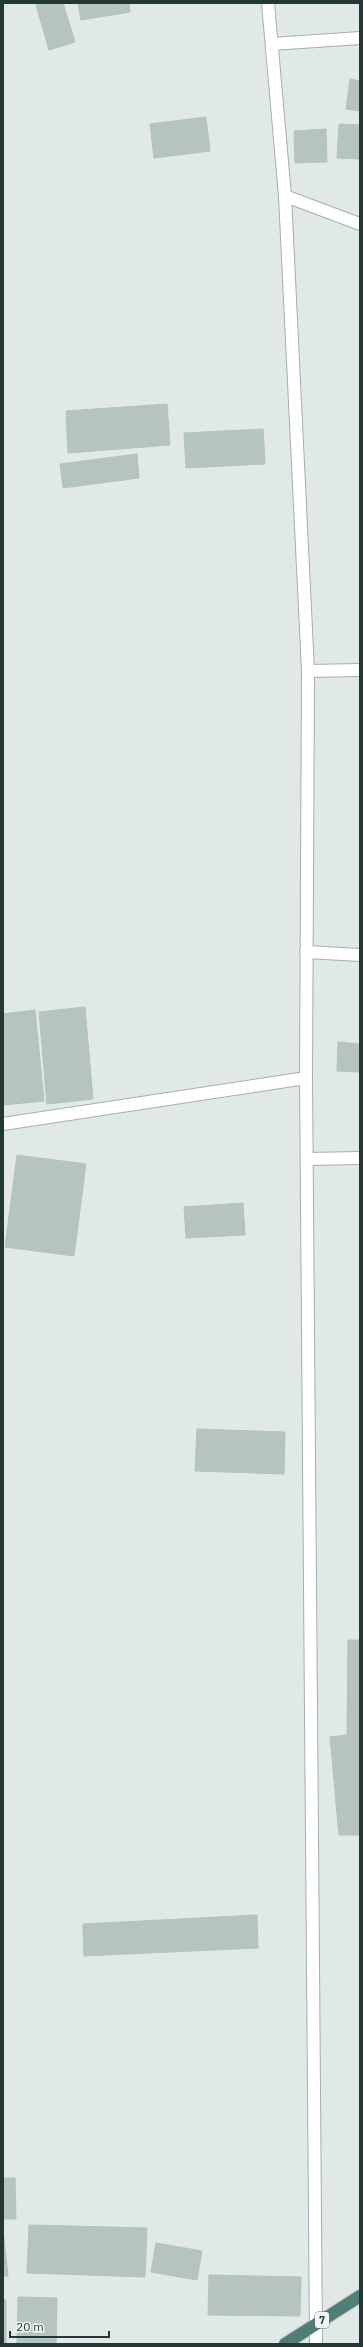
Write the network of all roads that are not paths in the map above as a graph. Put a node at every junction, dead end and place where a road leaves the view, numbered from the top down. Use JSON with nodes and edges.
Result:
{"nodes":[{"id":1,"x":268,"y":3,"type":"edge"},
{"id":2,"x":360,"y":38,"type":"edge"},
{"id":3,"x":272,"y":44,"type":"junction"},
{"id":4,"x":285,"y":196,"type":"junction"},
{"id":5,"x":360,"y":224,"type":"edge"},
{"id":6,"x":360,"y":670,"type":"edge"},
{"id":7,"x":308,"y":671,"type":"junction"},
{"id":8,"x":306,"y":952,"type":"junction"},
{"id":9,"x":360,"y":955,"type":"edge"},
{"id":10,"x":306,"y":1078,"type":"junction"},
{"id":11,"x":3,"y":1124,"type":"edge"},
{"id":12,"x":360,"y":1158,"type":"edge"},
{"id":13,"x":307,"y":1159,"type":"junction"},
{"id":14,"x":360,"y":2296,"type":"edge"},
{"id":15,"x":316,"y":2324,"type":"junction"},
{"id":16,"x":285,"y":2344,"type":"edge"},
{"id":17,"x":316,"y":2344,"type":"edge"}],
"edges":[{"from":1,"to":3,"type":"street"},
{"from":2,"to":3,"type":"street"},
{"from":3,"to":4,"type":"street"},
{"from":4,"to":5,"type":"street"},
{"from":4,"to":7,"type":"street"},
{"from":6,"to":7,"type":"street"},
{"from":7,"to":8,"type":"street"},
{"from":8,"to":9,"type":"street"},
{"from":8,"to":10,"type":"street"},
{"from":10,"to":11,"type":"street"},
{"from":10,"to":13,"type":"street"},
{"from":12,"to":13,"type":"street"},
{"from":13,"to":15,"type":"street"},
{"from":14,"to":15,"type":"highway","number":"7"},
{"from":15,"to":16,"type":"highway","number":"7"},
{"from":15,"to":17,"type":"street"}]}
